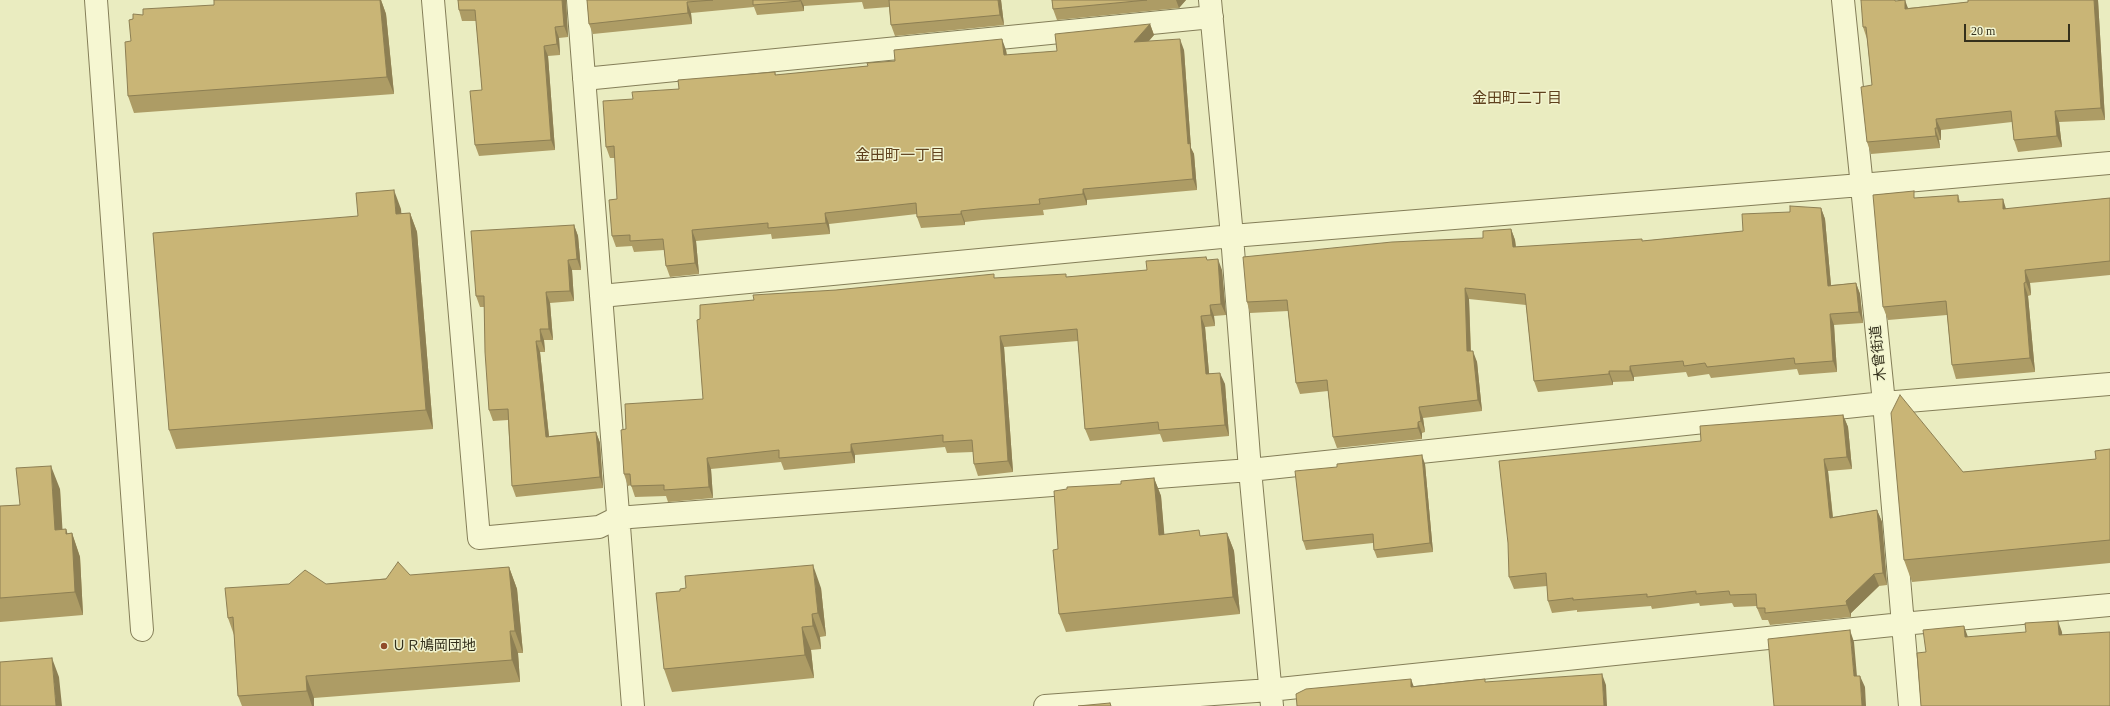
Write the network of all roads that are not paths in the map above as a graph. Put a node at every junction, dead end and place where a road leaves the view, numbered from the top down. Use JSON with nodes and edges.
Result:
{"nodes":[{"id":1,"x":96,"y":0,"type":"edge"},
{"id":2,"x":433,"y":0,"type":"edge"},
{"id":3,"x":578,"y":0,"type":"edge"},
{"id":4,"x":1843,"y":0,"type":"edge"},
{"id":5,"x":1211,"y":9,"type":"edge"},
{"id":6,"x":584,"y":79,"type":"junction"},
{"id":7,"x":2110,"y":162,"type":"edge"},
{"id":8,"x":1861,"y":185,"type":"junction"},
{"id":9,"x":1232,"y":236,"type":"junction"},
{"id":10,"x":601,"y":296,"type":"junction"},
{"id":11,"x":2110,"y":384,"type":"edge"},
{"id":12,"x":1884,"y":403,"type":"junction"},
{"id":13,"x":1250,"y":470,"type":"junction"},
{"id":14,"x":617,"y":518,"type":"junction"},
{"id":15,"x":2110,"y":604,"type":"edge"},
{"id":16,"x":1902,"y":624,"type":"junction"},
{"id":17,"x":142,"y":630,"type":"dead end"},
{"id":18,"x":1271,"y":698,"type":"edge"},
{"id":19,"x":632,"y":706,"type":"edge"},
{"id":20,"x":1045,"y":706,"type":"edge"},
{"id":21,"x":1910,"y":706,"type":"edge"}],
"edges":[{"from":1,"to":17,"type":"street"},
{"from":2,"to":14,"type":"street"},
{"from":3,"to":6,"type":"street"},
{"from":4,"to":8,"type":"street","name":"木曾街道"},
{"from":5,"to":6,"type":"street"},
{"from":5,"to":9,"type":"street"},
{"from":6,"to":10,"type":"street"},
{"from":7,"to":8,"type":"street"},
{"from":8,"to":9,"type":"street"},
{"from":8,"to":12,"type":"street","name":"木曾街道"},
{"from":9,"to":10,"type":"street"},
{"from":9,"to":13,"type":"street"},
{"from":10,"to":14,"type":"street"},
{"from":11,"to":12,"type":"street"},
{"from":12,"to":13,"type":"street"},
{"from":12,"to":16,"type":"street","name":"木曾街道"},
{"from":13,"to":14,"type":"street"},
{"from":13,"to":18,"type":"street"},
{"from":14,"to":19,"type":"street"},
{"from":15,"to":16,"type":"street"},
{"from":16,"to":18,"type":"street"},
{"from":16,"to":21,"type":"street","name":"木曾街道"},
{"from":18,"to":20,"type":"street"}]}
